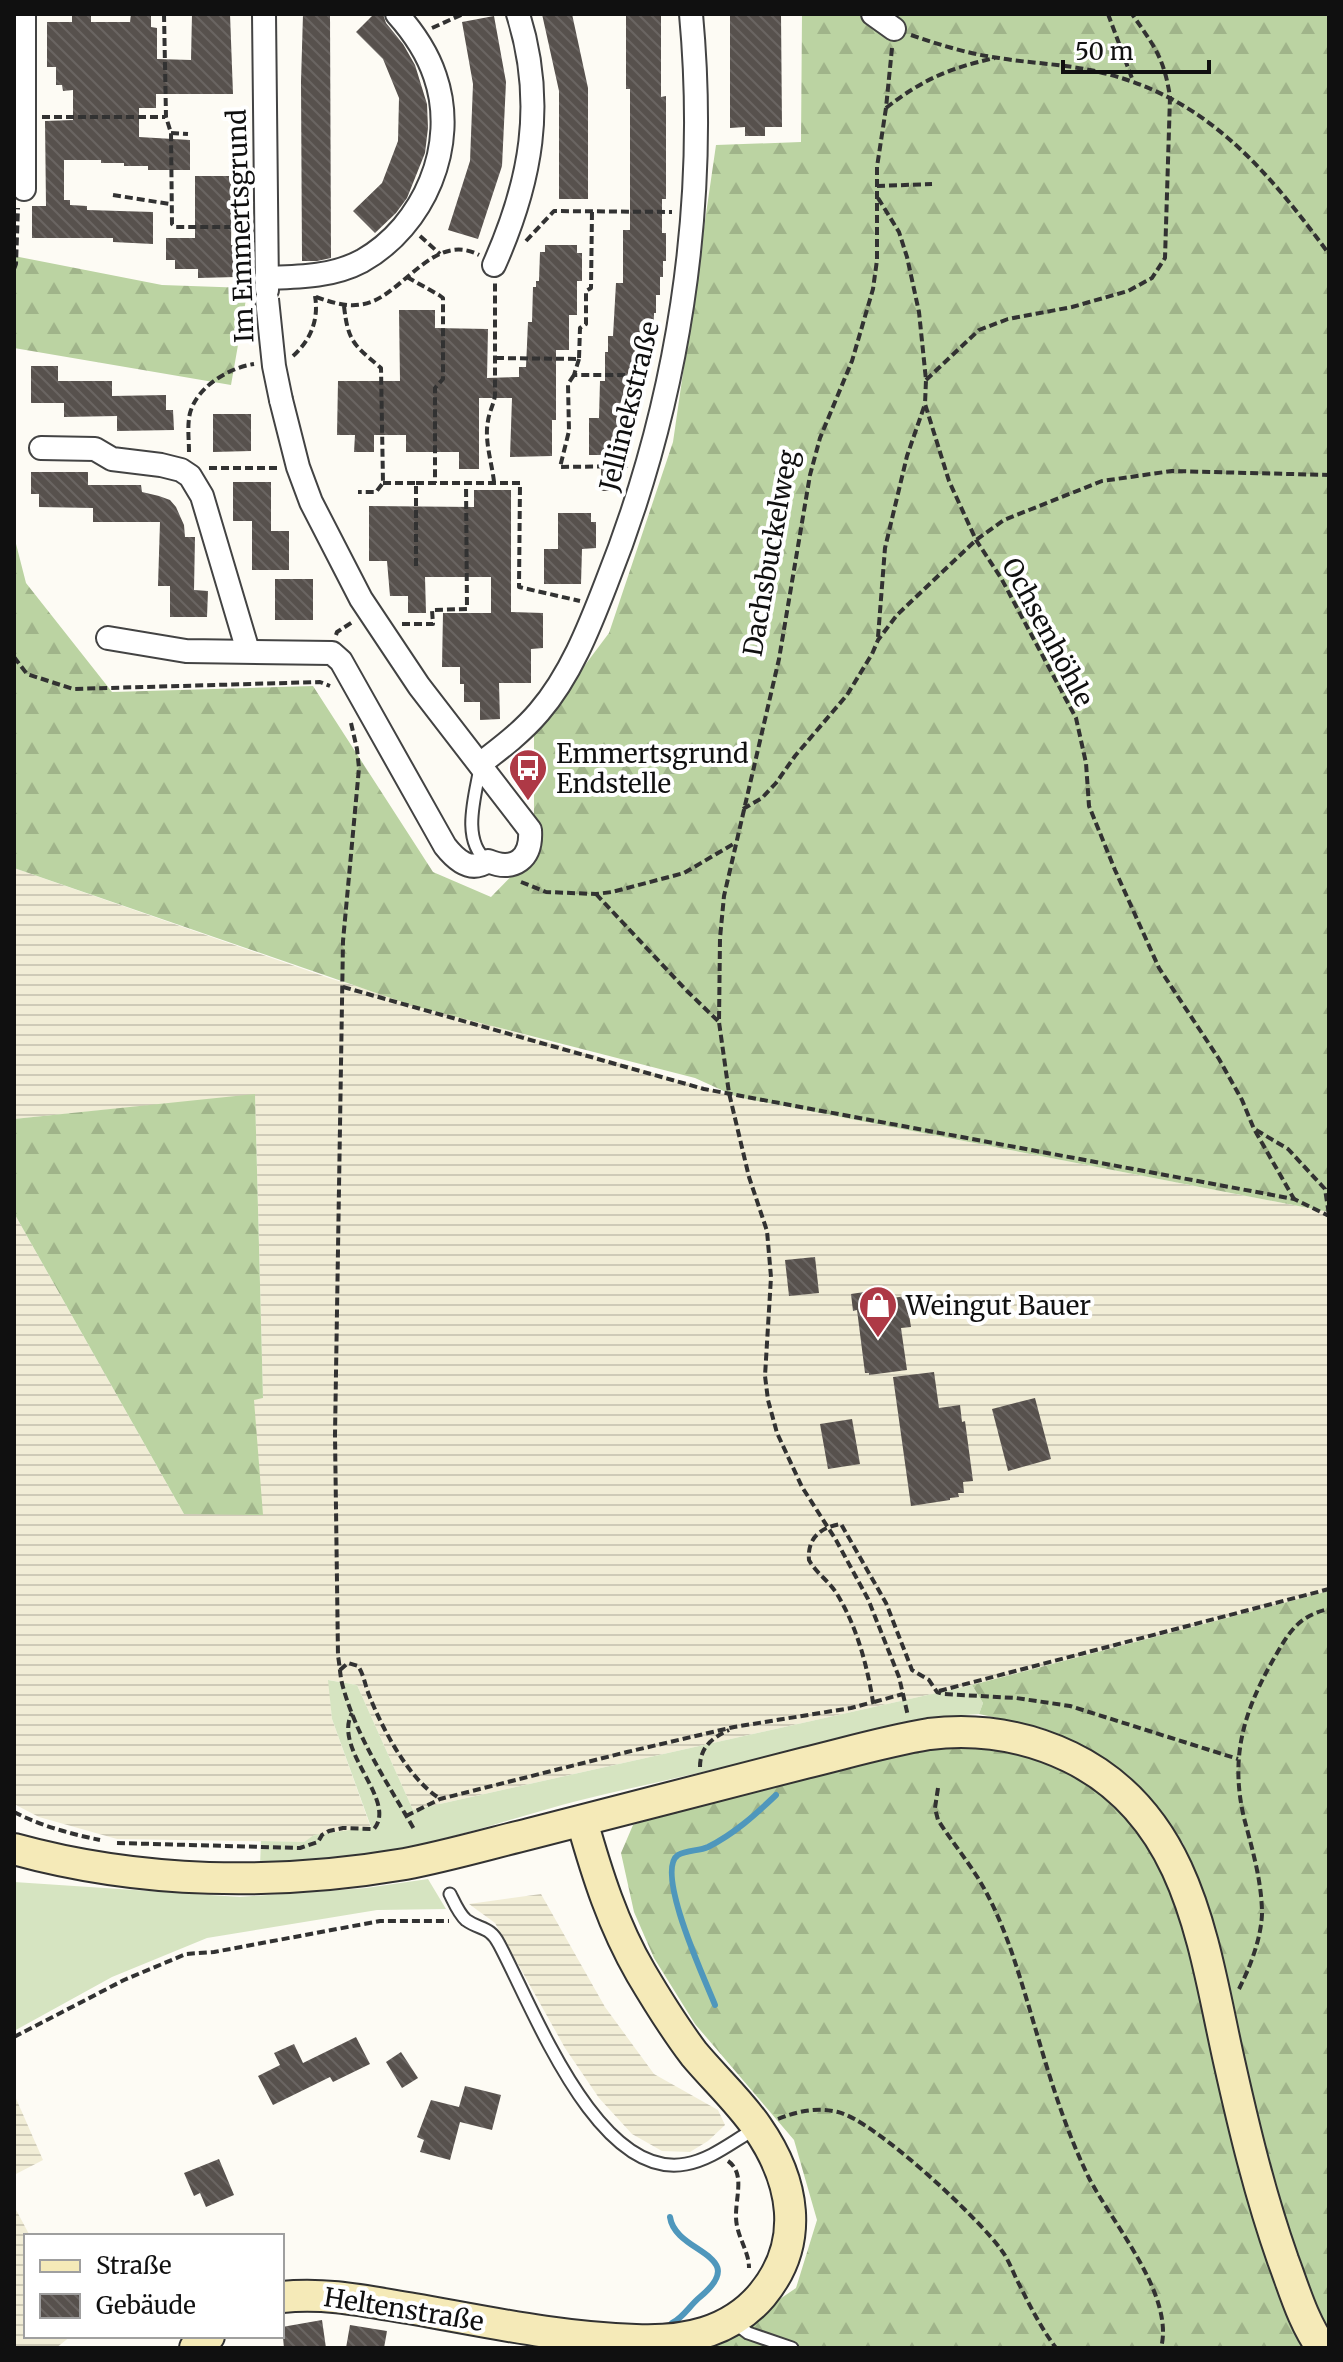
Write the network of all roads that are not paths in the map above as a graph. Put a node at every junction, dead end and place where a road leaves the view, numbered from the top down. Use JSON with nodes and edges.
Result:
{"nodes":[{"id":1,"x":24,"y":14,"type":"edge"},
{"id":2,"x":264,"y":14,"type":"edge"},
{"id":3,"x":397,"y":14,"type":"edge"},
{"id":4,"x":518,"y":14,"type":"edge"},
{"id":5,"x":691,"y":14,"type":"edge"},
{"id":6,"x":873,"y":14,"type":"edge"},
{"id":7,"x":894,"y":29,"type":"road end"},
{"id":8,"x":24,"y":189,"type":"road end"},
{"id":9,"x":494,"y":265,"type":"road end"},
{"id":10,"x":266,"y":288,"type":"junction"},
{"id":11,"x":41,"y":448,"type":"dead end"},
{"id":12,"x":108,"y":638,"type":"dead end"},
{"id":13,"x":248,"y":651,"type":"junction"},
{"id":14,"x":480,"y":764,"type":"junction"},
{"id":15,"x":496,"y":864,"type":"junction"},
{"id":16,"x":582,"y":1821,"type":"junction"},
{"id":17,"x":14,"y":1849,"type":"edge"},
{"id":18,"x":450,"y":1894,"type":"dead end"},
{"id":19,"x":758,"y":2128,"type":"junction"},
{"id":20,"x":284,"y":2297,"type":"edge"},
{"id":21,"x":732,"y":2321,"type":"junction"},
{"id":22,"x":792,"y":2348,"type":"edge"},
{"id":23,"x":1322,"y":2348,"type":"edge"}],
"edges":[{"from":1,"to":8,"type":"street"},
{"from":2,"to":10,"type":"street","name":"Im Emmertsgrund"},
{"from":3,"to":10,"type":"street"},
{"from":4,"to":9,"type":"street"},
{"from":5,"to":14,"type":"street","name":"Jellinekstraße"},
{"from":6,"to":7,"type":"street"},
{"from":10,"to":14,"type":"street","name":"Im Emmertsgrund","bridge":true},
{"from":11,"to":13,"type":"street"},
{"from":12,"to":13,"type":"street"},
{"from":13,"to":15,"type":"street"},
{"from":14,"to":15,"type":"lane"},
{"from":14,"to":15,"type":"street","name":"Im Emmertsgrund"},
{"from":16,"to":17,"type":"main road"},
{"from":16,"to":19,"type":"main road","name":"Heltenstraße"},
{"from":16,"to":23,"type":"main road"},
{"from":18,"to":19,"type":"lane"},
{"from":19,"to":21,"type":"main road","name":"Heltenstraße"},
{"from":20,"to":21,"type":"main road","name":"Heltenstraße"},
{"from":21,"to":22,"type":"lane"}]}
